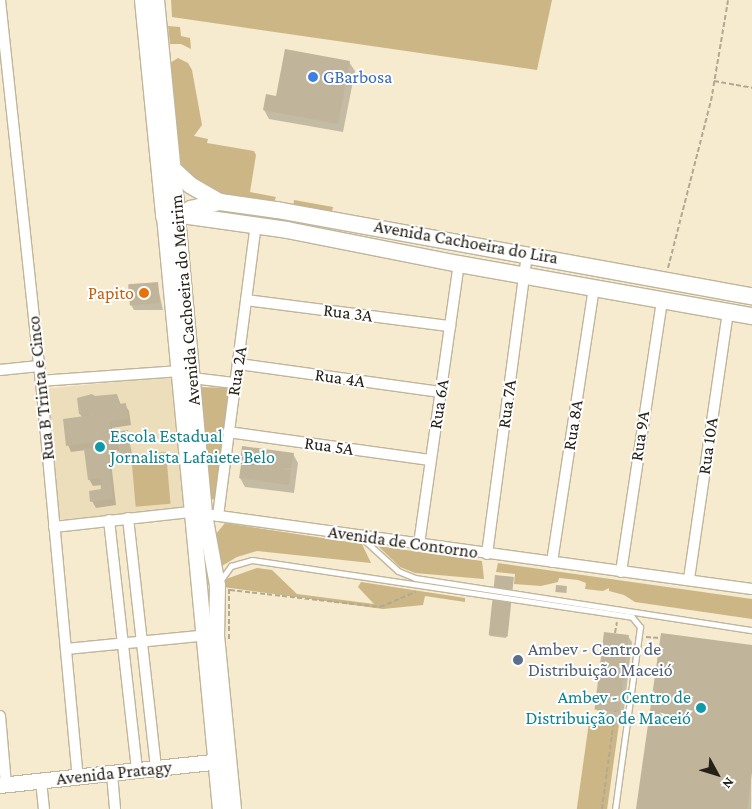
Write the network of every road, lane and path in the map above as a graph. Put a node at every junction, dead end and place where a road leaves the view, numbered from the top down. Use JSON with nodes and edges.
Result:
{"nodes":[{"id":1,"x":0,"y":0,"type":"edge"},
{"id":2,"x":143,"y":0,"type":"edge"},
{"id":3,"x":156,"y":0,"type":"edge"},
{"id":4,"x":728,"y":0,"type":"edge"},
{"id":5,"x":714,"y":81,"type":"junction"},
{"id":6,"x":752,"y":88,"type":"edge"},
{"id":7,"x":173,"y":170,"type":"junction"},
{"id":8,"x":217,"y":203,"type":"junction"},
{"id":9,"x":174,"y":216,"type":"junction"},
{"id":10,"x":211,"y":220,"type":"junction"},
{"id":11,"x":256,"y":226,"type":"junction"},
{"id":12,"x":527,"y":253,"type":"junction"},
{"id":13,"x":459,"y":264,"type":"junction"},
{"id":14,"x":524,"y":275,"type":"junction"},
{"id":15,"x":664,"y":279,"type":"junction"},
{"id":16,"x":594,"y":288,"type":"junction"},
{"id":17,"x":752,"y":296,"type":"edge"},
{"id":18,"x":246,"y":300,"type":"junction"},
{"id":19,"x":662,"y":300,"type":"junction"},
{"id":20,"x":728,"y":312,"type":"junction"},
{"id":21,"x":752,"y":316,"type":"edge"},
{"id":22,"x":450,"y":326,"type":"junction"},
{"id":23,"x":239,"y":364,"type":"junction"},
{"id":24,"x":39,"y":366,"type":"junction"},
{"id":25,"x":0,"y":370,"type":"edge"},
{"id":26,"x":185,"y":374,"type":"junction"},
{"id":27,"x":41,"y":381,"type":"junction"},
{"id":28,"x":234,"y":383,"type":"junction"},
{"id":29,"x":442,"y":392,"type":"junction"},
{"id":30,"x":228,"y":432,"type":"junction"},
{"id":31,"x":430,"y":460,"type":"junction"},
{"id":32,"x":224,"y":461,"type":"junction"},
{"id":33,"x":256,"y":465,"type":"dead end"},
{"id":34,"x":204,"y":514,"type":"junction"},
{"id":35,"x":128,"y":518,"type":"junction"},
{"id":36,"x":109,"y":520,"type":"junction"},
{"id":37,"x":54,"y":528,"type":"junction"},
{"id":38,"x":360,"y":536,"type":"junction"},
{"id":39,"x":419,"y":544,"type":"junction"},
{"id":40,"x":487,"y":554,"type":"junction"},
{"id":41,"x":552,"y":562,"type":"junction"},
{"id":42,"x":622,"y":572,"type":"junction"},
{"id":43,"x":689,"y":579,"type":"junction"},
{"id":44,"x":222,"y":587,"type":"junction"},
{"id":45,"x":752,"y":589,"type":"edge"},
{"id":46,"x":425,"y":593,"type":"dead end"},
{"id":47,"x":752,"y":630,"type":"edge"},
{"id":48,"x":210,"y":635,"type":"junction"},
{"id":49,"x":141,"y":640,"type":"junction"},
{"id":50,"x":123,"y":642,"type":"junction"},
{"id":51,"x":66,"y":649,"type":"junction"},
{"id":52,"x":616,"y":711,"type":"dead end"},
{"id":53,"x":0,"y":716,"type":"edge"},
{"id":54,"x":221,"y":762,"type":"junction"},
{"id":55,"x":156,"y":770,"type":"junction"},
{"id":56,"x":137,"y":771,"type":"junction"},
{"id":57,"x":112,"y":774,"type":"junction"},
{"id":58,"x":78,"y":777,"type":"junction"},
{"id":59,"x":41,"y":781,"type":"junction"},
{"id":60,"x":3,"y":785,"type":"edge"},
{"id":61,"x":44,"y":809,"type":"edge"},
{"id":62,"x":115,"y":809,"type":"edge"},
{"id":63,"x":220,"y":809,"type":"edge"},
{"id":64,"x":233,"y":809,"type":"edge"},
{"id":65,"x":602,"y":809,"type":"edge"},
{"id":66,"x":615,"y":809,"type":"edge"}],
"edges":[{"from":1,"to":24,"type":"street","name":"Rua B Trinta e Cinco"},
{"from":2,"to":9,"type":"main road","name":"Avenida Cachoeira do Meirim"},
{"from":3,"to":7,"type":"main road","name":"Avenida Cachoeira do Meirim"},
{"from":4,"to":5,"type":"path"},
{"from":5,"to":6,"type":"path"},
{"from":5,"to":15,"type":"path"},
{"from":7,"to":8,"type":"main road"},
{"from":7,"to":9,"type":"main road","name":"Avenida Cachoeira do Meirim"},
{"from":8,"to":9,"type":"main road","name":"Avenida Cachoeira do Lira"},
{"from":8,"to":10,"type":"main road"},
{"from":8,"to":12,"type":"main road","name":"Avenida Cachoeira do Lira"},
{"from":9,"to":10,"type":"main road","name":"Avenida Cachoeira do Lira"},
{"from":9,"to":26,"type":"street","name":"Avenida Cachoeira do Meirim"},
{"from":10,"to":11,"type":"main road","name":"Avenida Cachoeira do Lira"},
{"from":11,"to":13,"type":"main road","name":"Avenida Cachoeira do Lira"},
{"from":11,"to":18,"type":"street","name":"Rua 2A"},
{"from":12,"to":14,"type":"street","name":"Rua 7A"},
{"from":12,"to":15,"type":"main road","name":"Avenida Cachoeira do Lira"},
{"from":13,"to":14,"type":"main road","name":"Avenida Cachoeira do Lira"},
{"from":13,"to":22,"type":"street","name":"Rua 6A"},
{"from":14,"to":16,"type":"main road","name":"Avenida Cachoeira do Lira"},
{"from":14,"to":40,"type":"street","name":"Rua 7A"},
{"from":15,"to":17,"type":"main road","name":"Avenida Cachoeira do Lira"},
{"from":16,"to":19,"type":"main road","name":"Avenida Cachoeira do Lira"},
{"from":16,"to":41,"type":"street","name":"Rua 8A"},
{"from":18,"to":22,"type":"street","name":"Rua 3A"},
{"from":18,"to":23,"type":"street","name":"Rua 2A"},
{"from":19,"to":20,"type":"main road","name":"Avenida Cachoeira do Lira"},
{"from":19,"to":42,"type":"street","name":"Rua 9A"},
{"from":20,"to":21,"type":"main road","name":"Avenida Cachoeira do Lira"},
{"from":20,"to":43,"type":"street","name":"Rua 10A"},
{"from":22,"to":29,"type":"street","name":"Rua 6A"},
{"from":23,"to":28,"type":"street","name":"Rua 2A"},
{"from":23,"to":29,"type":"street","name":"Rua 4A"},
{"from":24,"to":25,"type":"street"},
{"from":24,"to":27,"type":"street","name":"Rua B Trinta e Cinco"},
{"from":26,"to":27,"type":"street"},
{"from":26,"to":28,"type":"street"},
{"from":26,"to":34,"type":"street","name":"Avenida Cachoeira do Meirim"},
{"from":27,"to":37,"type":"street","name":"Rua B Trinta e Cinco"},
{"from":28,"to":30,"type":"street","name":"Rua 2A"},
{"from":29,"to":31,"type":"street","name":"Rua 6A"},
{"from":30,"to":31,"type":"street","name":"Rua 5A"},
{"from":30,"to":32,"type":"street","name":"Rua 2A"},
{"from":31,"to":39,"type":"street","name":"Rua 6A"},
{"from":32,"to":33,"type":"path"},
{"from":32,"to":34,"type":"street","name":"Rua 2A"},
{"from":34,"to":35,"type":"street","name":"Avenida de Contorno"},
{"from":34,"to":38,"type":"street","name":"Avenida de Contorno"},
{"from":34,"to":44,"type":"street","name":"Avenida Cachoeira do Meirim"},
{"from":34,"to":48,"type":"street","name":"Avenida Cachoeira do Meirim"},
{"from":35,"to":36,"type":"street","name":"Avenida de Contorno"},
{"from":35,"to":49,"type":"street"},
{"from":36,"to":37,"type":"street","name":"Avenida de Contorno"},
{"from":36,"to":50,"type":"street"},
{"from":37,"to":51,"type":"street","name":"Rua B Trinta e Cinco"},
{"from":38,"to":39,"type":"street","name":"Avenida de Contorno"},
{"from":38,"to":47,"type":"lane"},
{"from":39,"to":40,"type":"street","name":"Avenida de Contorno"},
{"from":40,"to":41,"type":"street","name":"Avenida de Contorno"},
{"from":41,"to":42,"type":"street","name":"Avenida de Contorno"},
{"from":42,"to":43,"type":"street","name":"Avenida de Contorno"},
{"from":43,"to":45,"type":"street","name":"Avenida de Contorno"},
{"from":44,"to":46,"type":"path"},
{"from":44,"to":48,"type":"street","name":"Avenida Cachoeira do Meirim"},
{"from":44,"to":66,"type":"lane"},
{"from":48,"to":49,"type":"street"},
{"from":48,"to":54,"type":"street","name":"Avenida Cachoeira do Meirim"},
{"from":49,"to":50,"type":"street"},
{"from":49,"to":55,"type":"street"},
{"from":50,"to":51,"type":"street"},
{"from":50,"to":56,"type":"street"},
{"from":51,"to":58,"type":"street","name":"Rua B Trinta e Cinco"},
{"from":52,"to":65,"type":"path"},
{"from":53,"to":60,"type":"street"},
{"from":54,"to":55,"type":"street","name":"Avenida Pratagy"},
{"from":54,"to":63,"type":"street","name":"Avenida Cachoeira do Meirim"},
{"from":54,"to":64,"type":"street","name":"Avenida Cachoeira do Meirim"},
{"from":55,"to":56,"type":"street","name":"Avenida Pratagy"},
{"from":56,"to":57,"type":"street","name":"Avenida Pratagy"},
{"from":57,"to":58,"type":"street","name":"Avenida Pratagy"},
{"from":57,"to":62,"type":"street"},
{"from":58,"to":59,"type":"street","name":"Avenida Pratagy"},
{"from":59,"to":60,"type":"street","name":"Avenida Pratagy"},
{"from":59,"to":61,"type":"street"}]}
